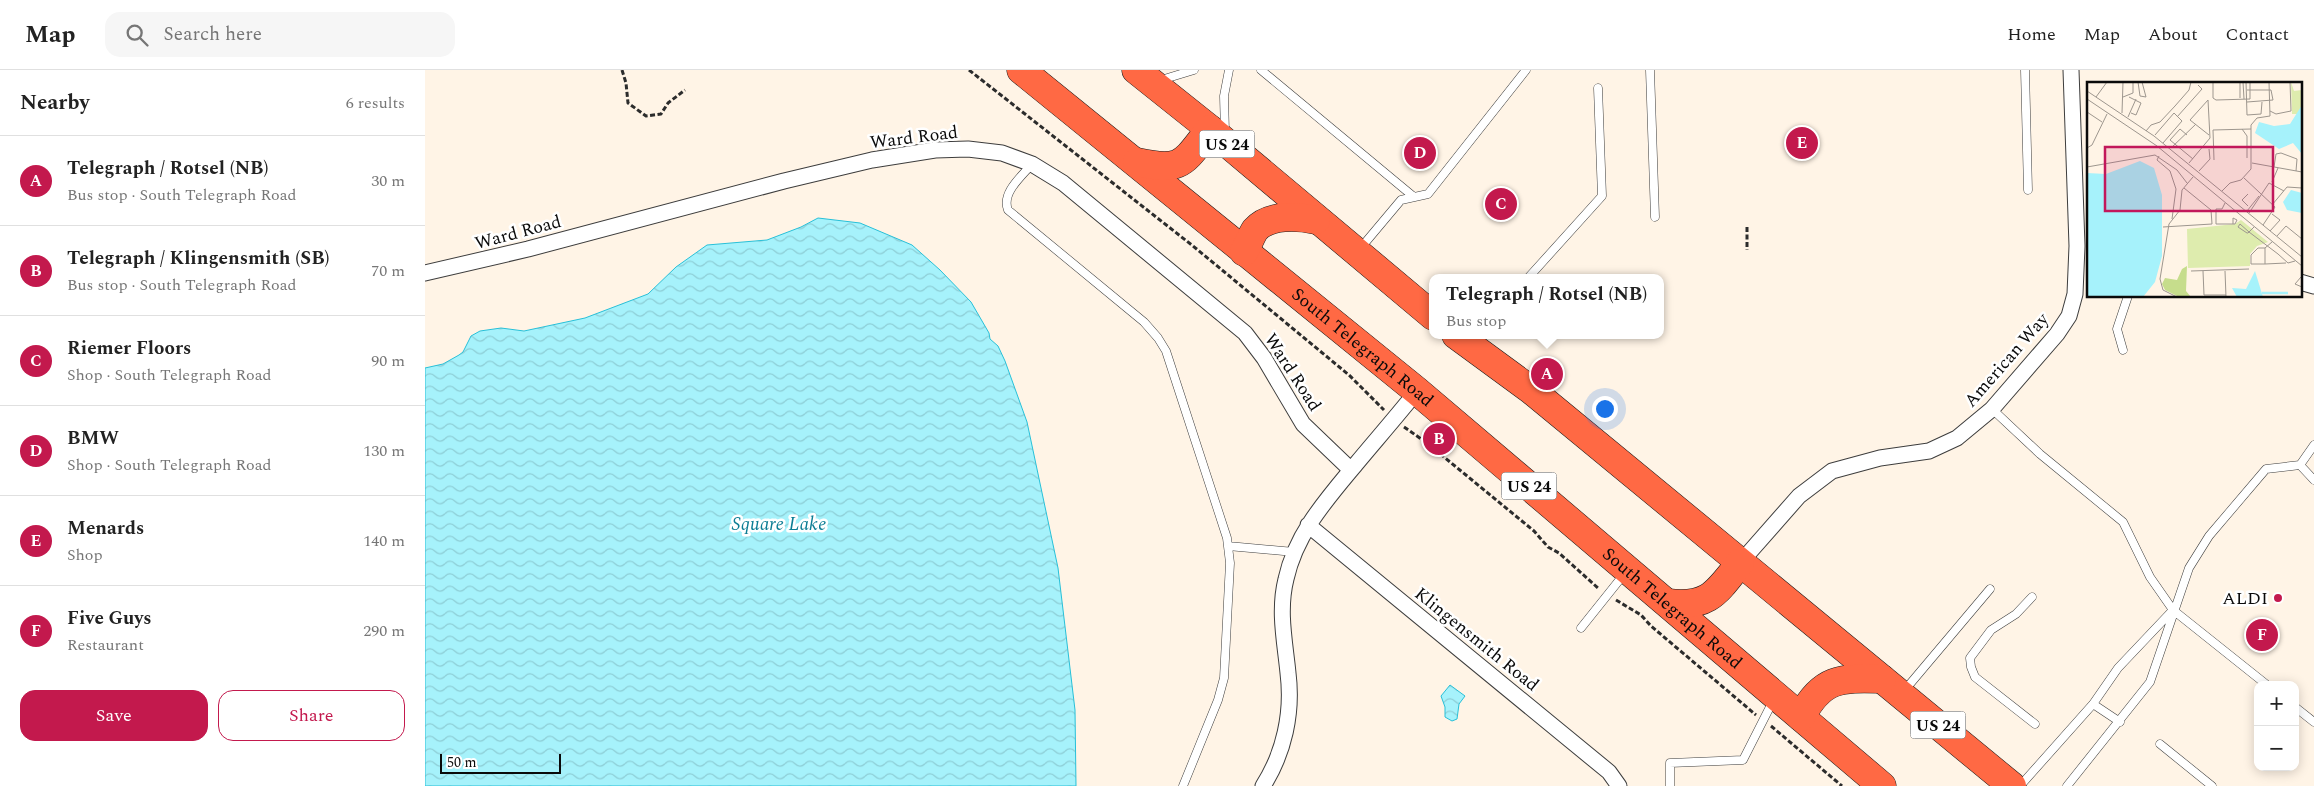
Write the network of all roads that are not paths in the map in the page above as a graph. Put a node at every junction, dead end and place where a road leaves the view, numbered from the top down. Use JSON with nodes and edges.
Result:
{"nodes":[{"id":1,"x":1021,"y":70,"type":"edge"},
{"id":2,"x":1194,"y":70,"type":"edge"},
{"id":3,"x":1229,"y":70,"type":"edge"},
{"id":4,"x":1261,"y":70,"type":"edge"},
{"id":5,"x":1526,"y":70,"type":"edge"},
{"id":6,"x":1651,"y":70,"type":"edge"},
{"id":7,"x":2025,"y":70,"type":"edge"},
{"id":8,"x":2071,"y":70,"type":"edge"},
{"id":9,"x":1144,"y":76,"type":"edge"},
{"id":10,"x":1599,"y":88,"type":"dead end"},
{"id":11,"x":1218,"y":136,"type":"junction"},
{"id":12,"x":1137,"y":162,"type":"junction"},
{"id":13,"x":1032,"y":164,"type":"junction"},
{"id":14,"x":2028,"y":190,"type":"dead end"},
{"id":15,"x":1414,"y":197,"type":"junction"},
{"id":16,"x":1655,"y":217,"type":"dead end"},
{"id":17,"x":1316,"y":220,"type":"junction"},
{"id":18,"x":2082,"y":246,"type":"edge"},
{"id":19,"x":1244,"y":252,"type":"junction"},
{"id":20,"x":1356,"y":253,"type":"junction"},
{"id":21,"x":425,"y":272,"type":"edge"},
{"id":22,"x":1532,"y":274,"type":"edge"},
{"id":23,"x":2301,"y":282,"type":"edge"},
{"id":24,"x":2314,"y":286,"type":"edge"},
{"id":25,"x":2128,"y":298,"type":"edge"},
{"id":26,"x":1429,"y":313,"type":"edge"},
{"id":27,"x":1467,"y":341,"type":"edge"},
{"id":28,"x":2123,"y":350,"type":"dead end"},
{"id":29,"x":1417,"y":391,"type":"junction"},
{"id":30,"x":1992,"y":409,"type":"junction"},
{"id":31,"x":2314,"y":445,"type":"edge"},
{"id":32,"x":2299,"y":466,"type":"junction"},
{"id":33,"x":1351,"y":470,"type":"junction"},
{"id":34,"x":2314,"y":480,"type":"edge"},
{"id":35,"x":1308,"y":525,"type":"junction"},
{"id":36,"x":1228,"y":546,"type":"junction"},
{"id":37,"x":1295,"y":552,"type":"junction"},
{"id":38,"x":1740,"y":562,"type":"junction"},
{"id":39,"x":1628,"y":569,"type":"junction"},
{"id":40,"x":1990,"y":589,"type":"dead end"},
{"id":41,"x":2032,"y":597,"type":"dead end"},
{"id":42,"x":1668,"y":602,"type":"junction"},
{"id":43,"x":2173,"y":610,"type":"junction"},
{"id":44,"x":1581,"y":628,"type":"dead end"},
{"id":45,"x":2262,"y":681,"type":"edge"},
{"id":46,"x":1891,"y":687,"type":"junction"},
{"id":47,"x":1776,"y":695,"type":"junction"},
{"id":48,"x":2093,"y":704,"type":"junction"},
{"id":49,"x":2299,"y":709,"type":"edge"},
{"id":50,"x":1801,"y":716,"type":"junction"},
{"id":51,"x":2312,"y":717,"type":"edge"},
{"id":52,"x":2120,"y":722,"type":"junction"},
{"id":53,"x":2035,"y":724,"type":"dead end"},
{"id":54,"x":2160,"y":744,"type":"dead end"},
{"id":55,"x":1183,"y":786,"type":"edge"},
{"id":56,"x":1263,"y":786,"type":"edge"},
{"id":57,"x":1619,"y":786,"type":"edge"},
{"id":58,"x":1670,"y":786,"type":"edge"},
{"id":59,"x":1882,"y":786,"type":"edge"},
{"id":60,"x":2011,"y":786,"type":"edge"},
{"id":61,"x":2020,"y":786,"type":"edge"},
{"id":62,"x":2067,"y":786,"type":"edge"},
{"id":63,"x":2212,"y":786,"type":"edge"}],
"edges":[{"from":1,"to":12,"type":"highway","name":"South Telegraph Road","number":"US 24"},
{"from":2,"to":9,"type":"lane"},
{"from":3,"to":11,"type":"lane"},
{"from":4,"to":15,"type":"lane"},
{"from":5,"to":15,"type":"lane"},
{"from":6,"to":16,"type":"lane"},
{"from":7,"to":14,"type":"lane"},
{"from":8,"to":18,"type":"street","name":"American Way"},
{"from":9,"to":11,"type":"highway","number":"US 24"},
{"from":10,"to":22,"type":"lane"},
{"from":11,"to":12,"type":"highway"},
{"from":11,"to":17,"type":"highway","number":"US 24"},
{"from":12,"to":19,"type":"highway","name":"South Telegraph Road","number":"US 24"},
{"from":13,"to":21,"type":"street","name":"Ward Road"},
{"from":13,"to":33,"type":"street","name":"Ward Road"},
{"from":13,"to":36,"type":"lane"},
{"from":15,"to":20,"type":"lane"},
{"from":17,"to":19,"type":"highway"},
{"from":17,"to":20,"type":"highway","number":"US 24"},
{"from":18,"to":30,"type":"street","name":"American Way"},
{"from":19,"to":29,"type":"highway","name":"South Telegraph Road","number":"US 24"},
{"from":20,"to":26,"type":"highway","number":"US 24"},
{"from":23,"to":24,"type":"street"},
{"from":25,"to":28,"type":"lane"},
{"from":27,"to":38,"type":"highway","number":"US 24"},
{"from":29,"to":33,"type":"street"},
{"from":29,"to":39,"type":"highway","name":"South Telegraph Road","number":"US 24"},
{"from":30,"to":38,"type":"street","name":"American Way"},
{"from":30,"to":43,"type":"lane"},
{"from":31,"to":32,"type":"lane"},
{"from":32,"to":34,"type":"lane"},
{"from":32,"to":43,"type":"lane"},
{"from":33,"to":35,"type":"street"},
{"from":35,"to":37,"type":"street"},
{"from":35,"to":57,"type":"street","name":"Klingensmith Road"},
{"from":36,"to":37,"type":"lane"},
{"from":36,"to":55,"type":"lane"},
{"from":37,"to":56,"type":"street"},
{"from":38,"to":42,"type":"highway"},
{"from":38,"to":46,"type":"highway","number":"US 24"},
{"from":39,"to":42,"type":"highway","name":"South Telegraph Road","number":"US 24"},
{"from":39,"to":44,"type":"lane"},
{"from":40,"to":46,"type":"lane"},
{"from":41,"to":53,"type":"lane"},
{"from":42,"to":47,"type":"highway","name":"South Telegraph Road","number":"US 24"},
{"from":43,"to":45,"type":"lane"},
{"from":43,"to":48,"type":"lane"},
{"from":43,"to":52,"type":"lane"},
{"from":46,"to":50,"type":"highway"},
{"from":46,"to":60,"type":"highway","number":"US 24"},
{"from":47,"to":50,"type":"highway","name":"South Telegraph Road","number":"US 24"},
{"from":47,"to":58,"type":"lane"},
{"from":48,"to":52,"type":"lane"},
{"from":48,"to":61,"type":"lane"},
{"from":49,"to":51,"type":"lane"},
{"from":50,"to":59,"type":"highway","name":"South Telegraph Road","number":"US 24"},
{"from":52,"to":62,"type":"lane"},
{"from":54,"to":63,"type":"lane"}]}
